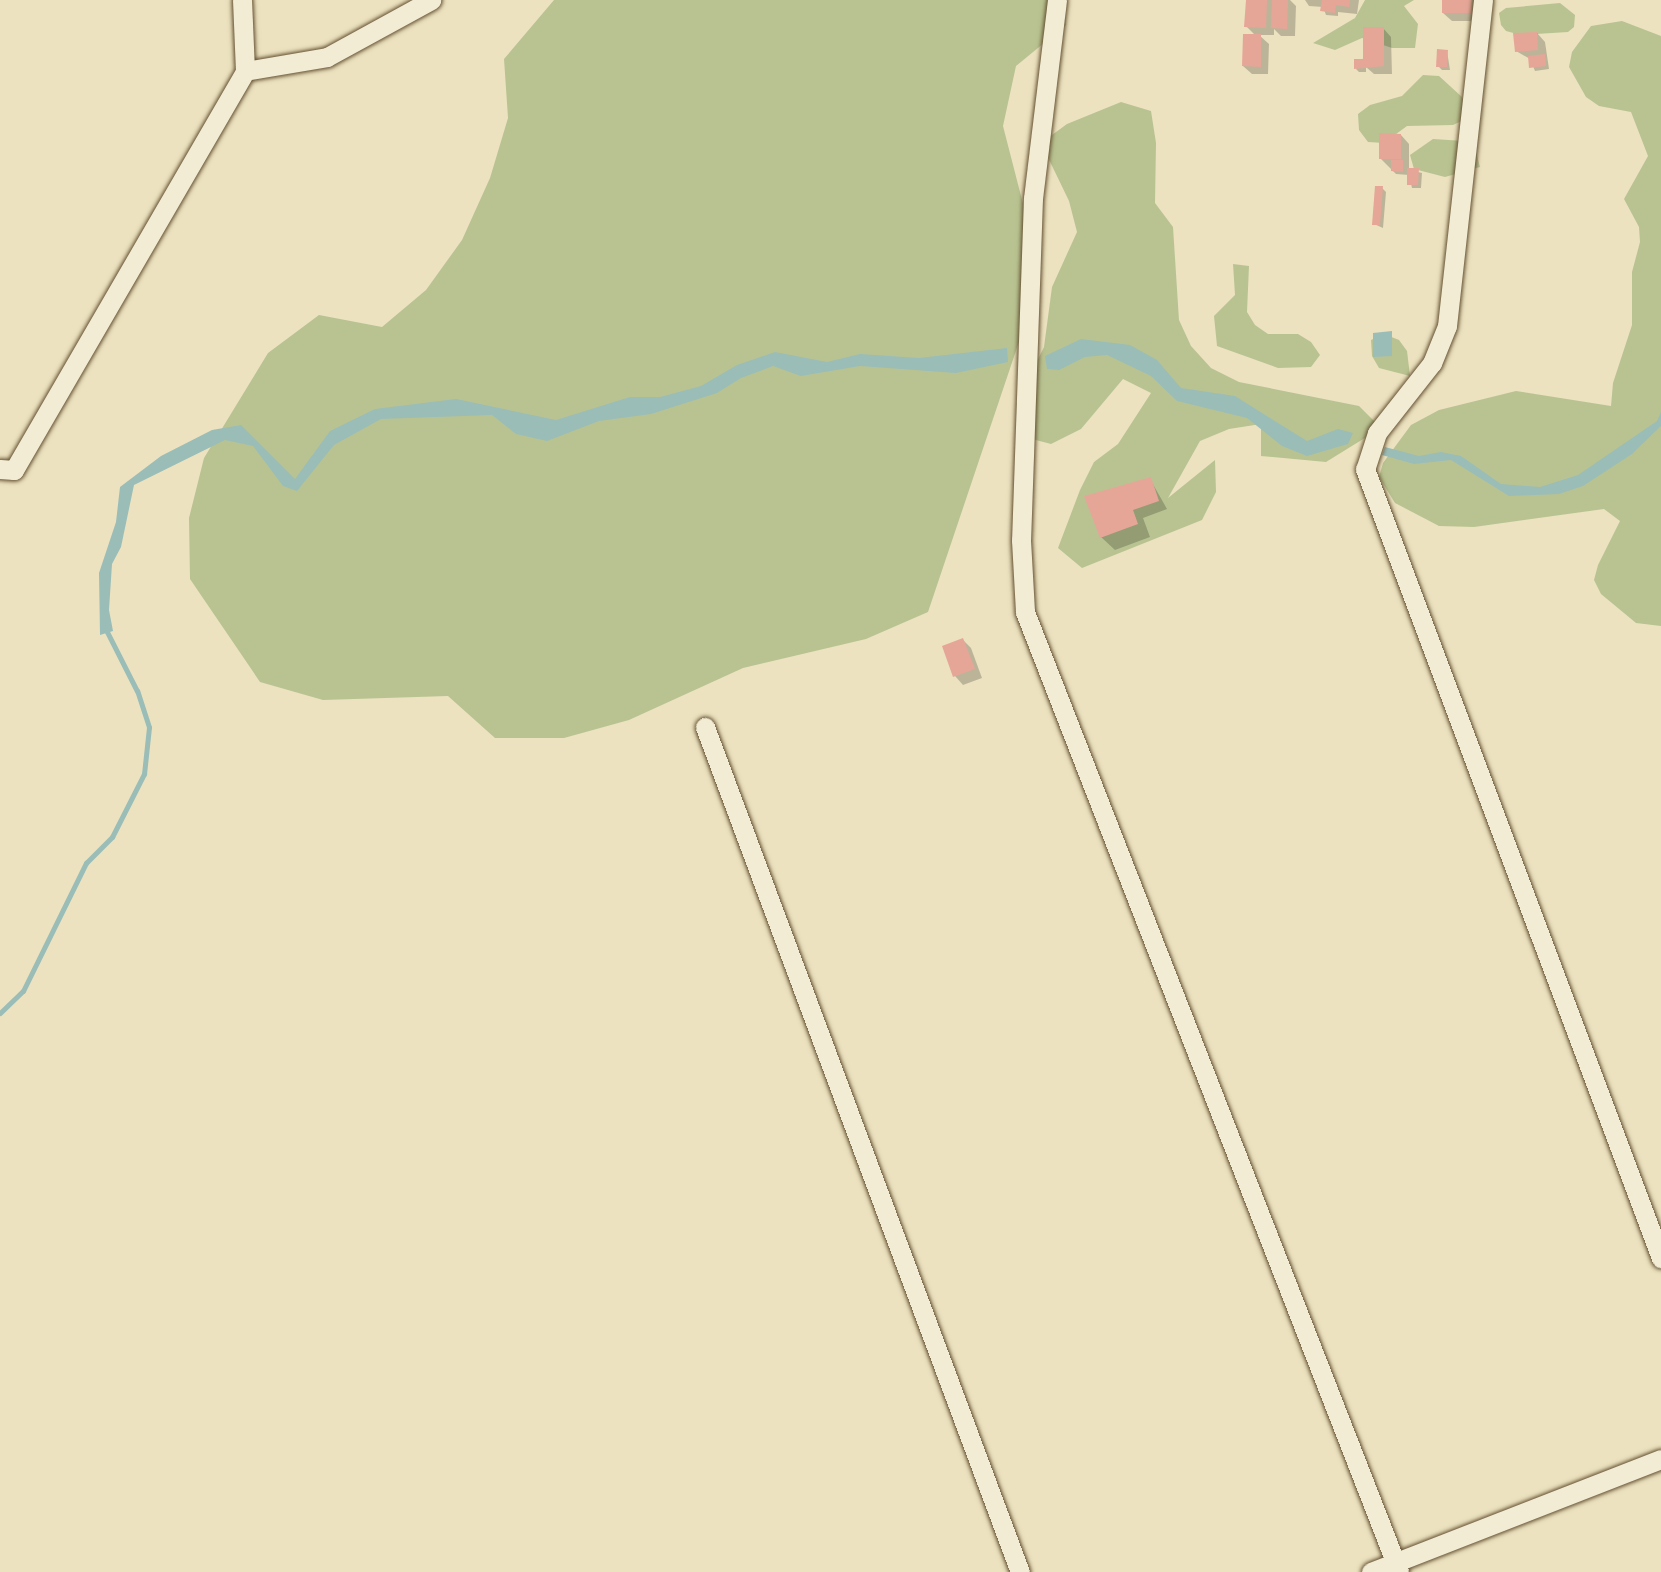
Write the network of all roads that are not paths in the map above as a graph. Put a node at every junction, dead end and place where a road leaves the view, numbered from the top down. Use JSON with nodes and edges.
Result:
{"nodes":[{"id":1,"x":242,"y":0,"type":"edge"},
{"id":2,"x":431,"y":0,"type":"edge"},
{"id":3,"x":1057,"y":0,"type":"edge"},
{"id":4,"x":1483,"y":0,"type":"edge"},
{"id":5,"x":244,"y":71,"type":"junction"},
{"id":6,"x":0,"y":469,"type":"edge"},
{"id":7,"x":705,"y":727,"type":"dead end"},
{"id":8,"x":1661,"y":1258,"type":"edge"},
{"id":9,"x":1661,"y":1459,"type":"edge"},
{"id":10,"x":1397,"y":1567,"type":"edge"},
{"id":11,"x":1020,"y":1572,"type":"edge"},
{"id":12,"x":1371,"y":1572,"type":"edge"}],
"edges":[{"from":1,"to":5,"type":"street"},
{"from":2,"to":5,"type":"street"},
{"from":3,"to":10,"type":"street"},
{"from":4,"to":8,"type":"street"},
{"from":5,"to":6,"type":"street"},
{"from":7,"to":11,"type":"street"},
{"from":9,"to":10,"type":"street"},
{"from":10,"to":12,"type":"street"}]}
